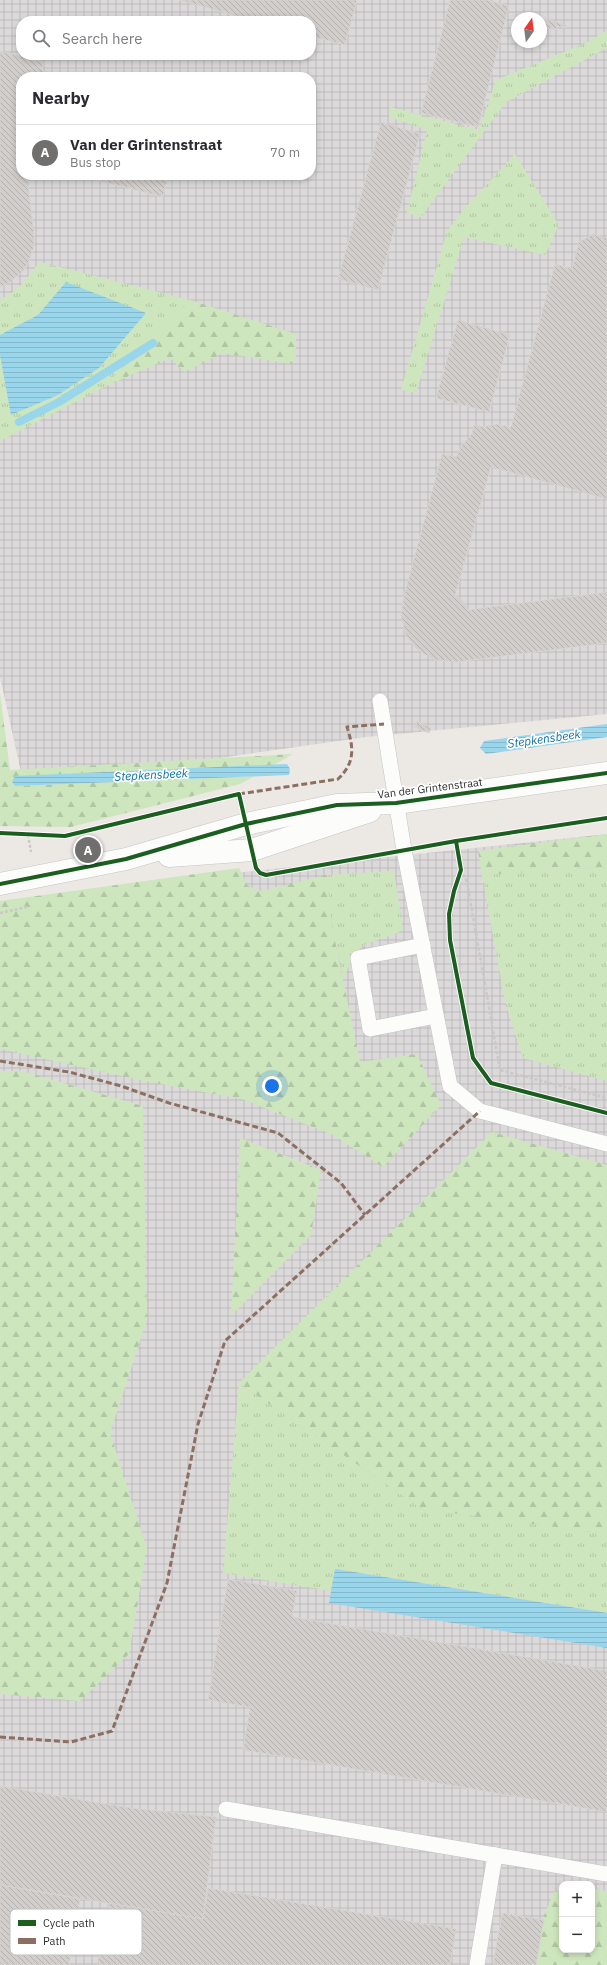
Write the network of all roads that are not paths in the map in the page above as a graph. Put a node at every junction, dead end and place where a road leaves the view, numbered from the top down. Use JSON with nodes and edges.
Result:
{"nodes":[{"id":1,"x":380,"y":701,"type":"dead end"},
{"id":2,"x":607,"y":773,"type":"edge"},
{"id":3,"x":396,"y":803,"type":"junction"},
{"id":4,"x":0,"y":884,"type":"edge"},
{"id":5,"x":423,"y":945,"type":"junction"},
{"id":6,"x":436,"y":1016,"type":"junction"},
{"id":7,"x":607,"y":1144,"type":"edge"},
{"id":8,"x":226,"y":1809,"type":"dead end"},
{"id":9,"x":494,"y":1855,"type":"junction"},
{"id":10,"x":607,"y":1874,"type":"edge"},
{"id":11,"x":477,"y":1965,"type":"edge"}],
"edges":[{"from":1,"to":3,"type":"lane"},
{"from":2,"to":3,"type":"street","name":"Van der Grintenstraat"},
{"from":3,"to":4,"type":"street","name":"Van der Grintenstraat"},
{"from":3,"to":5,"type":"lane"},
{"from":5,"to":6,"type":"lane"},
{"from":5,"to":6,"type":"lane"},
{"from":6,"to":7,"type":"lane"},
{"from":8,"to":9,"type":"lane"},
{"from":9,"to":10,"type":"lane"},
{"from":9,"to":11,"type":"lane"}]}
